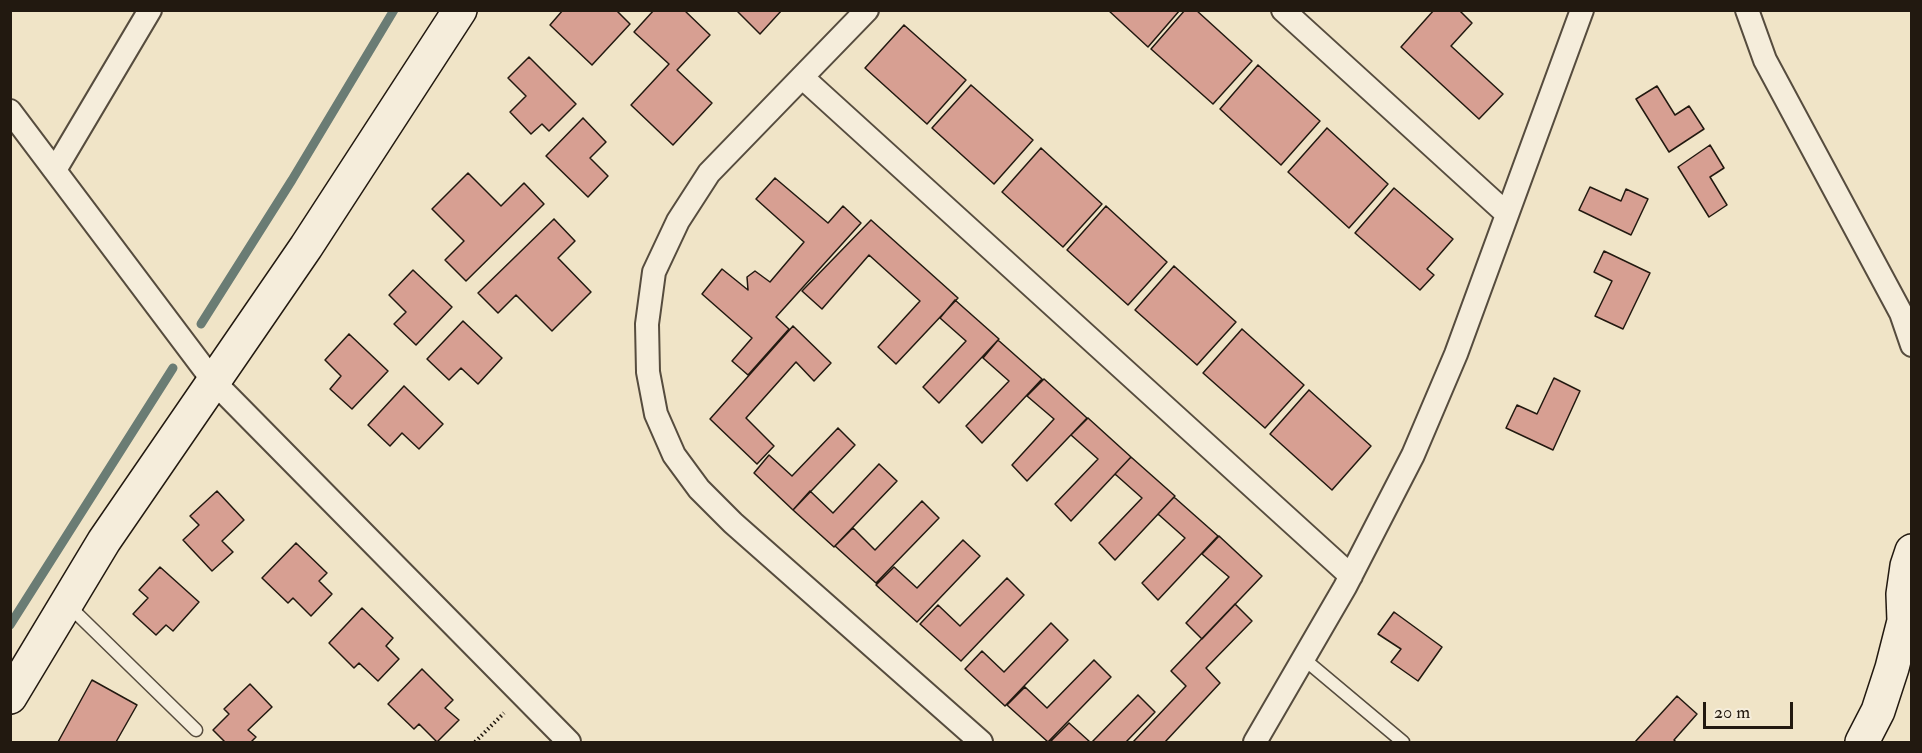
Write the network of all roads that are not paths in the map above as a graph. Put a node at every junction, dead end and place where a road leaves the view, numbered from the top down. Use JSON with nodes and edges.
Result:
{"nodes":[{"id":1,"x":150,"y":10,"type":"edge"},
{"id":2,"x":460,"y":10,"type":"edge"},
{"id":3,"x":867,"y":10,"type":"edge"},
{"id":4,"x":1283,"y":10,"type":"edge"},
{"id":5,"x":1582,"y":10,"type":"edge"},
{"id":6,"x":1747,"y":10,"type":"edge"},
{"id":7,"x":802,"y":77,"type":"junction"},
{"id":8,"x":10,"y":111,"type":"edge"},
{"id":9,"x":55,"y":170,"type":"junction"},
{"id":10,"x":1507,"y":214,"type":"junction"},
{"id":11,"x":1906,"y":319,"type":"edge"},
{"id":12,"x":1911,"y":345,"type":"edge"},
{"id":13,"x":214,"y":382,"type":"junction"},
{"id":14,"x":1911,"y":551,"type":"edge"},
{"id":15,"x":1351,"y":576,"type":"junction"},
{"id":16,"x":66,"y":603,"type":"junction"},
{"id":17,"x":1904,"y":621,"type":"junction"},
{"id":18,"x":1911,"y":656,"type":"edge"},
{"id":19,"x":1304,"y":659,"type":"junction"},
{"id":20,"x":10,"y":697,"type":"edge"},
{"id":21,"x":196,"y":730,"type":"dead end"},
{"id":22,"x":569,"y":742,"type":"edge"},
{"id":23,"x":981,"y":742,"type":"edge"},
{"id":24,"x":1255,"y":742,"type":"edge"},
{"id":25,"x":1403,"y":742,"type":"edge"},
{"id":26,"x":1862,"y":742,"type":"edge"}],
"edges":[{"from":1,"to":9,"type":"street"},
{"from":2,"to":13,"type":"street"},
{"from":3,"to":7,"type":"street"},
{"from":4,"to":10,"type":"street"},
{"from":5,"to":10,"type":"street"},
{"from":6,"to":11,"type":"street"},
{"from":7,"to":15,"type":"street"},
{"from":7,"to":23,"type":"street"},
{"from":8,"to":9,"type":"street"},
{"from":9,"to":13,"type":"street"},
{"from":10,"to":15,"type":"street"},
{"from":11,"to":12,"type":"street"},
{"from":13,"to":16,"type":"street"},
{"from":13,"to":22,"type":"street"},
{"from":14,"to":17,"type":"street"},
{"from":15,"to":19,"type":"street"},
{"from":16,"to":20,"type":"street"},
{"from":16,"to":21,"type":"lane"},
{"from":17,"to":18,"type":"street"},
{"from":17,"to":26,"type":"street"},
{"from":19,"to":24,"type":"street"},
{"from":19,"to":25,"type":"lane"}]}
